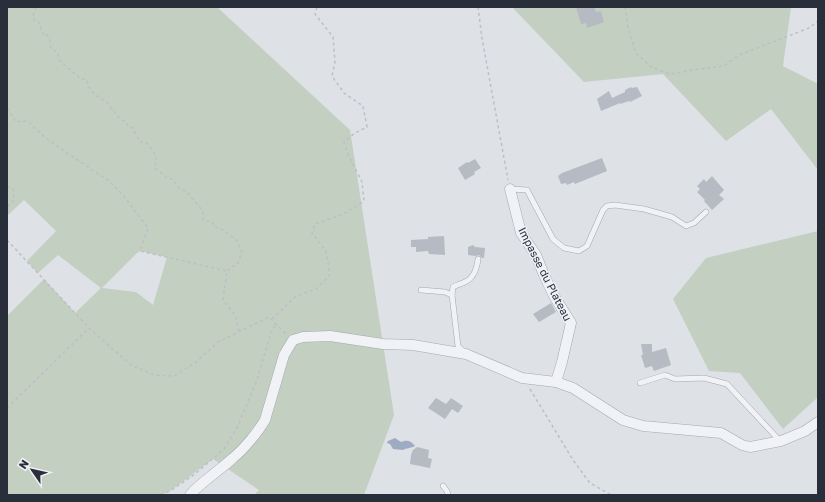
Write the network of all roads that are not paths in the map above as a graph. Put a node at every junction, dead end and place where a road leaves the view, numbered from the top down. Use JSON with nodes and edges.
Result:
{"nodes":[{"id":1,"x":510,"y":189,"type":"joint"},
{"id":2,"x":706,"y":212,"type":"dead end"},
{"id":3,"x":478,"y":260,"type":"dead end"},
{"id":4,"x":421,"y":290,"type":"dead end"},
{"id":5,"x":452,"y":295,"type":"junction"},
{"id":6,"x":466,"y":354,"type":"junction"},
{"id":7,"x":556,"y":382,"type":"junction"},
{"id":8,"x":640,"y":383,"type":"dead end"},
{"id":9,"x":818,"y":422,"type":"edge"},
{"id":10,"x":781,"y":441,"type":"junction"},
{"id":11,"x":443,"y":486,"type":"dead end"},
{"id":12,"x":190,"y":495,"type":"edge"},
{"id":13,"x":448,"y":495,"type":"edge"}],
"edges":[{"from":1,"to":2,"type":"lane","name":"Impasse du Plateau"},
{"from":1,"to":7,"type":"street","name":"Impasse du Plateau"},
{"from":3,"to":5,"type":"lane"},
{"from":4,"to":5,"type":"lane"},
{"from":5,"to":6,"type":"lane"},
{"from":6,"to":7,"type":"street"},
{"from":6,"to":12,"type":"street"},
{"from":7,"to":10,"type":"street"},
{"from":8,"to":10,"type":"lane"},
{"from":9,"to":10,"type":"street"},
{"from":11,"to":13,"type":"lane"}]}
